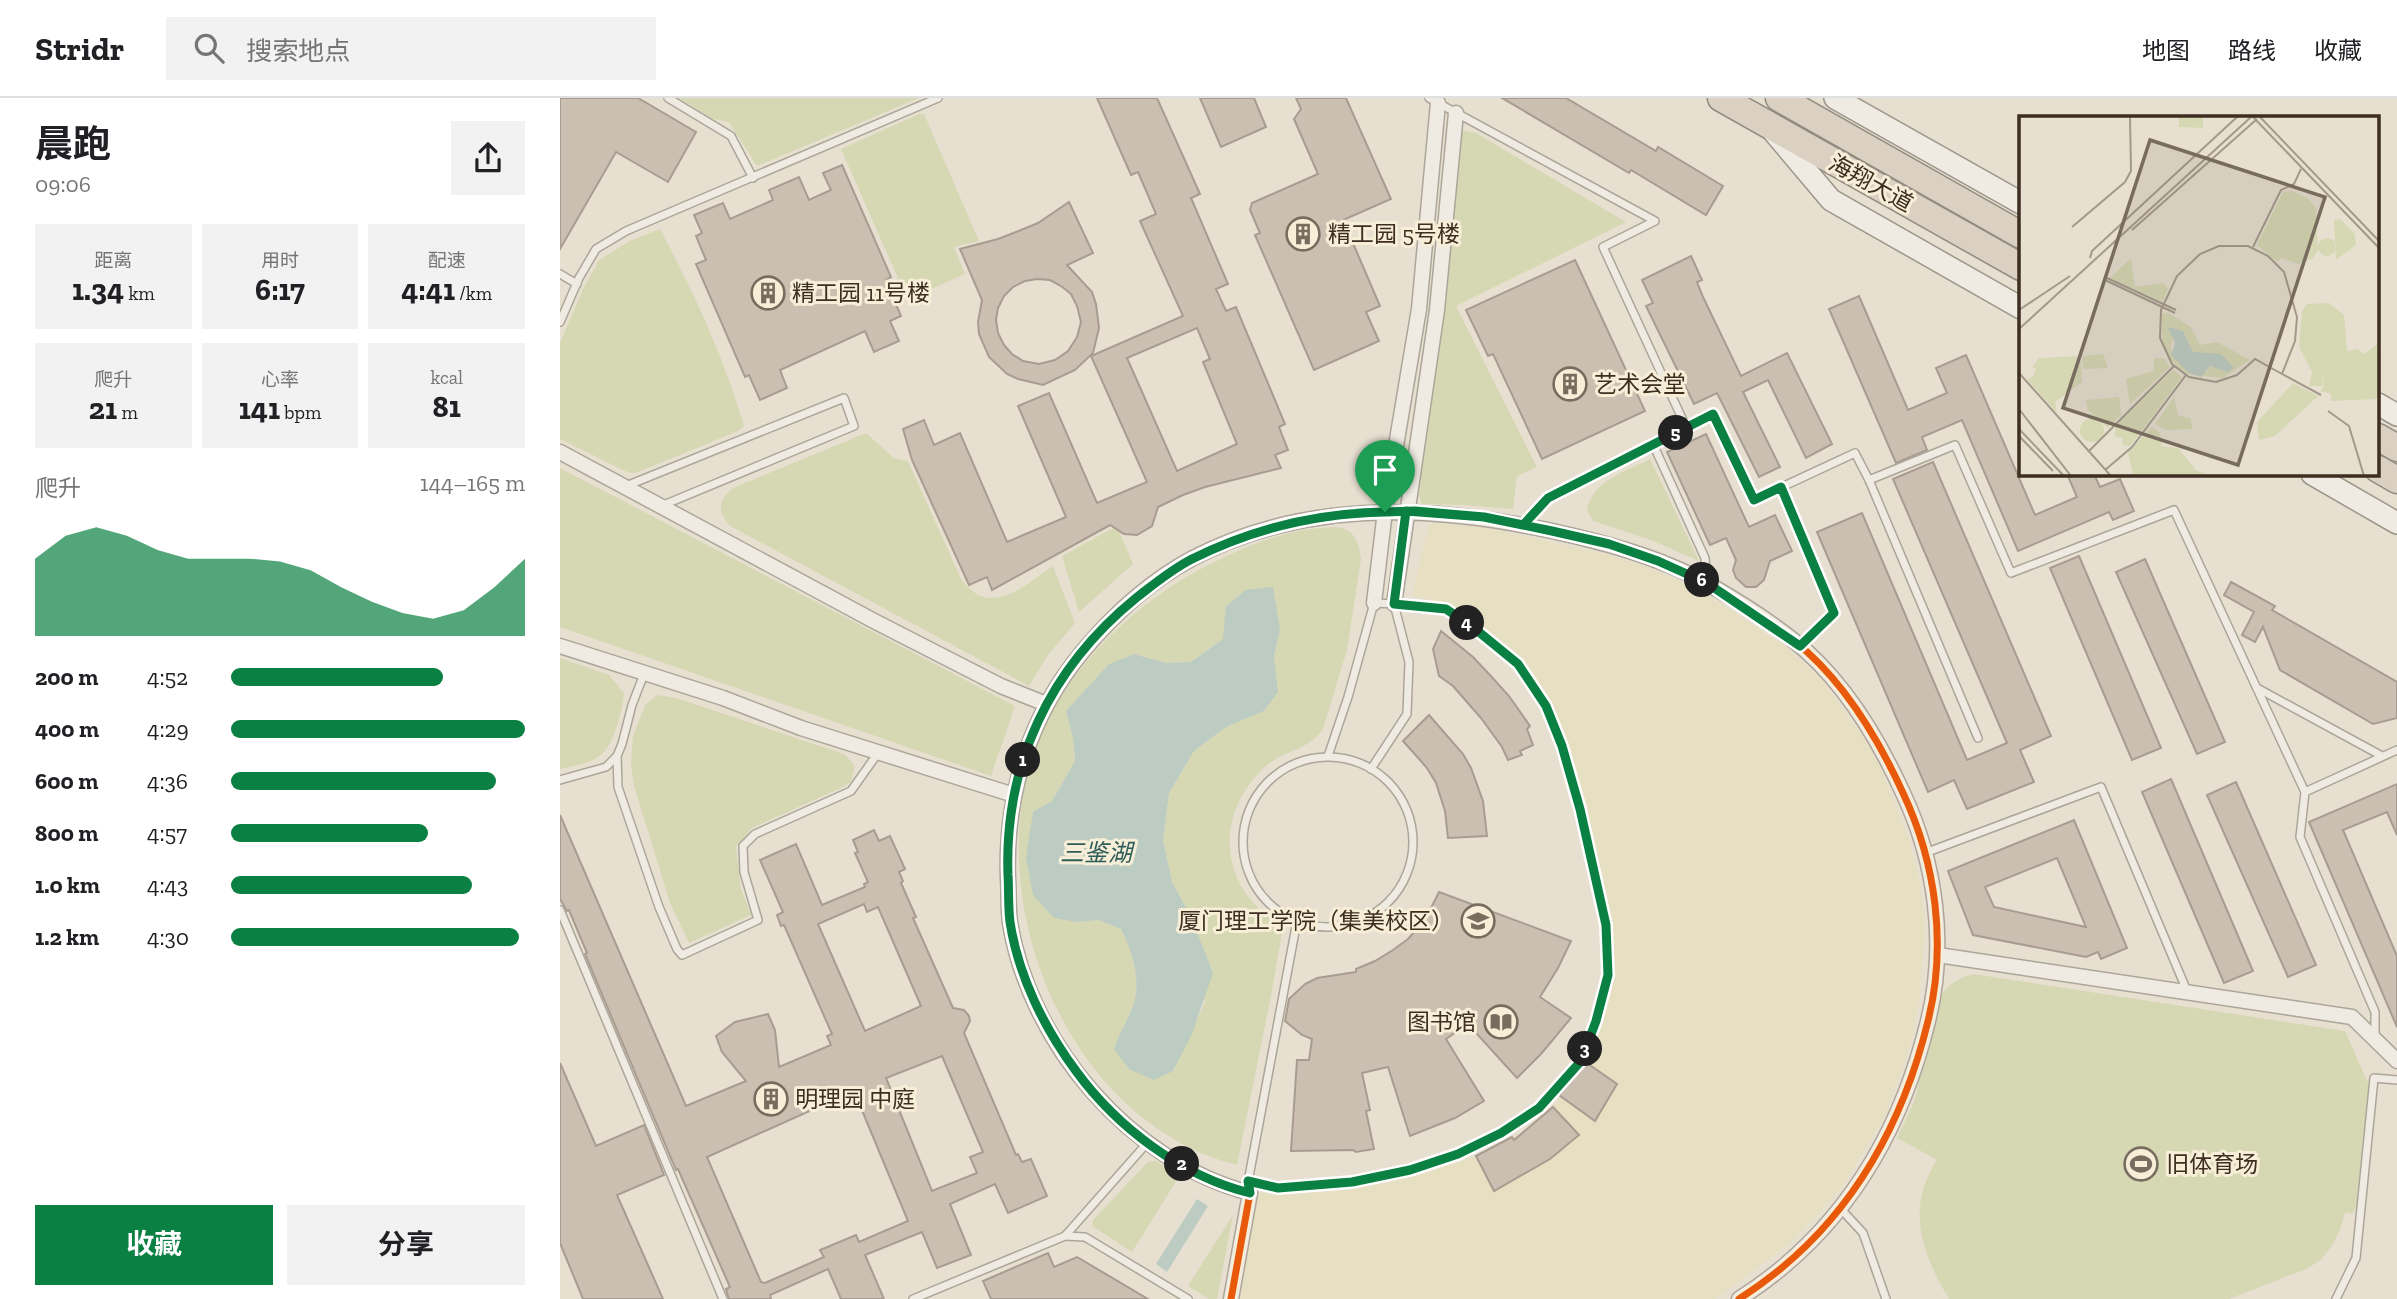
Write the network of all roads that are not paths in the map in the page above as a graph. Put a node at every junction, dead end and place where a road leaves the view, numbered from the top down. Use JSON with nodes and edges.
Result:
{"nodes":[{"id":1,"x":668,"y":98,"type":"edge"},
{"id":2,"x":938,"y":98,"type":"edge"},
{"id":3,"x":1721,"y":98,"type":"edge"},
{"id":4,"x":1779,"y":98,"type":"edge"},
{"id":5,"x":1835,"y":98,"type":"edge"},
{"id":6,"x":1433,"y":101,"type":"edge"},
{"id":7,"x":1456,"y":113,"type":"junction"},
{"id":8,"x":1766,"y":123,"type":"junction"},
{"id":9,"x":753,"y":178,"type":"junction"},
{"id":10,"x":2019,"y":202,"type":"edge"},
{"id":11,"x":2019,"y":234,"type":"edge"},
{"id":12,"x":2019,"y":266,"type":"edge"},
{"id":13,"x":560,"y":274,"type":"edge"},
{"id":14,"x":577,"y":284,"type":"junction"},
{"id":15,"x":2019,"y":307,"type":"edge"},
{"id":16,"x":560,"y":322,"type":"edge"},
{"id":17,"x":2380,"y":405,"type":"edge"},
{"id":18,"x":2397,"y":415,"type":"edge"},
{"id":19,"x":1686,"y":427,"type":"junction"},
{"id":20,"x":2380,"y":438,"type":"edge"},
{"id":21,"x":1653,"y":444,"type":"junction"},
{"id":22,"x":2397,"y":448,"type":"edge"},
{"id":23,"x":560,"y":452,"type":"edge"},
{"id":24,"x":2380,"y":470,"type":"edge"},
{"id":25,"x":2315,"y":476,"type":"edge"},
{"id":26,"x":1869,"y":480,"type":"junction"},
{"id":27,"x":2397,"y":480,"type":"edge"},
{"id":28,"x":624,"y":486,"type":"junction"},
{"id":29,"x":1781,"y":487,"type":"junction"},
{"id":30,"x":660,"y":506,"type":"junction"},
{"id":31,"x":1406,"y":511,"type":"junction"},
{"id":32,"x":1385,"y":512,"type":"junction"},
{"id":33,"x":2397,"y":523,"type":"edge"},
{"id":34,"x":1523,"y":525,"type":"junction"},
{"id":35,"x":1707,"y":583,"type":"junction"},
{"id":36,"x":1374,"y":603,"type":"junction"},
{"id":37,"x":1394,"y":604,"type":"junction"},
{"id":38,"x":560,"y":646,"type":"edge"},
{"id":39,"x":1800,"y":646,"type":"junction"},
{"id":40,"x":644,"y":674,"type":"junction"},
{"id":41,"x":2256,"y":687,"type":"junction"},
{"id":42,"x":1046,"y":704,"type":"junction"},
{"id":43,"x":1978,"y":738,"type":"dead end"},
{"id":44,"x":2397,"y":750,"type":"edge"},
{"id":45,"x":880,"y":751,"type":"junction"},
{"id":46,"x":617,"y":756,"type":"junction"},
{"id":47,"x":1328,"y":756,"type":"junction"},
{"id":48,"x":2382,"y":756,"type":"junction"},
{"id":49,"x":1371,"y":769,"type":"junction"},
{"id":50,"x":560,"y":780,"type":"edge"},
{"id":51,"x":2305,"y":792,"type":"junction"},
{"id":52,"x":1014,"y":795,"type":"junction"},
{"id":53,"x":1925,"y":853,"type":"junction"},
{"id":54,"x":560,"y":910,"type":"edge"},
{"id":55,"x":1297,"y":921,"type":"junction"},
{"id":56,"x":1938,"y":955,"type":"junction"},
{"id":57,"x":2187,"y":992,"type":"junction"},
{"id":58,"x":2375,"y":1040,"type":"junction"},
{"id":59,"x":2397,"y":1061,"type":"edge"},
{"id":60,"x":2397,"y":1080,"type":"edge"},
{"id":61,"x":1148,"y":1142,"type":"junction"},
{"id":62,"x":1249,"y":1187,"type":"junction"},
{"id":63,"x":1840,"y":1208,"type":"junction"},
{"id":64,"x":1065,"y":1236,"type":"junction"},
{"id":65,"x":723,"y":1299,"type":"edge"},
{"id":66,"x":913,"y":1299,"type":"edge"},
{"id":67,"x":1188,"y":1299,"type":"edge"},
{"id":68,"x":1231,"y":1299,"type":"edge"},
{"id":69,"x":1739,"y":1299,"type":"edge"},
{"id":70,"x":1886,"y":1299,"type":"edge"},
{"id":71,"x":2336,"y":1299,"type":"edge"}],
"edges":[{"from":1,"to":9,"type":"lane"},
{"from":2,"to":9,"type":"lane"},
{"from":3,"to":8,"type":"highway","name":"海翔大道"},
{"from":4,"to":11,"type":"highway","name":"海翔大道"},
{"from":5,"to":10,"type":"street"},
{"from":6,"to":7,"type":"lane"},
{"from":6,"to":32,"type":"street"},
{"from":7,"to":19,"type":"lane"},
{"from":7,"to":31,"type":"street"},
{"from":8,"to":12,"type":"highway","name":"海翔大道"},
{"from":8,"to":15,"type":"street"},
{"from":9,"to":14,"type":"lane"},
{"from":13,"to":14,"type":"lane"},
{"from":14,"to":16,"type":"lane"},
{"from":17,"to":18,"type":"street"},
{"from":19,"to":21,"type":"lane"},
{"from":19,"to":29,"type":"lane"},
{"from":20,"to":22,"type":"highway"},
{"from":21,"to":34,"type":"lane"},
{"from":21,"to":35,"type":"lane"},
{"from":23,"to":28,"type":"street"},
{"from":24,"to":27,"type":"highway"},
{"from":25,"to":33,"type":"street"},
{"from":26,"to":29,"type":"lane"},
{"from":26,"to":41,"type":"lane"},
{"from":26,"to":43,"type":"lane"},
{"from":28,"to":30,"type":"street"},
{"from":28,"to":30,"type":"lane"},
{"from":29,"to":39,"type":"lane"},
{"from":30,"to":42,"type":"street"},
{"from":31,"to":32,"type":"street"},
{"from":31,"to":34,"type":"street"},
{"from":31,"to":37,"type":"street"},
{"from":32,"to":36,"type":"street"},
{"from":32,"to":42,"type":"street"},
{"from":34,"to":35,"type":"street"},
{"from":35,"to":39,"type":"street"},
{"from":36,"to":37,"type":"lane"},
{"from":36,"to":47,"type":"lane"},
{"from":37,"to":49,"type":"lane"},
{"from":37,"to":62,"type":"lane"},
{"from":38,"to":40,"type":"street"},
{"from":39,"to":53,"type":"street"},
{"from":40,"to":45,"type":"street"},
{"from":40,"to":46,"type":"lane"},
{"from":41,"to":48,"type":"lane"},
{"from":41,"to":51,"type":"lane"},
{"from":42,"to":52,"type":"street"},
{"from":44,"to":48,"type":"lane"},
{"from":45,"to":46,"type":"lane"},
{"from":45,"to":52,"type":"street"},
{"from":46,"to":50,"type":"lane"},
{"from":47,"to":49,"type":"lane"},
{"from":47,"to":55,"type":"lane"},
{"from":48,"to":51,"type":"lane"},
{"from":49,"to":55,"type":"lane"},
{"from":51,"to":58,"type":"lane"},
{"from":52,"to":61,"type":"street"},
{"from":53,"to":56,"type":"street"},
{"from":53,"to":57,"type":"lane"},
{"from":54,"to":65,"type":"lane"},
{"from":55,"to":62,"type":"lane"},
{"from":56,"to":57,"type":"street"},
{"from":56,"to":63,"type":"street"},
{"from":57,"to":58,"type":"street"},
{"from":58,"to":59,"type":"street"},
{"from":60,"to":71,"type":"lane"},
{"from":61,"to":62,"type":"street"},
{"from":61,"to":64,"type":"lane"},
{"from":62,"to":68,"type":"street"},
{"from":63,"to":69,"type":"street"},
{"from":63,"to":70,"type":"lane"},
{"from":64,"to":66,"type":"lane"},
{"from":64,"to":67,"type":"lane"}]}
